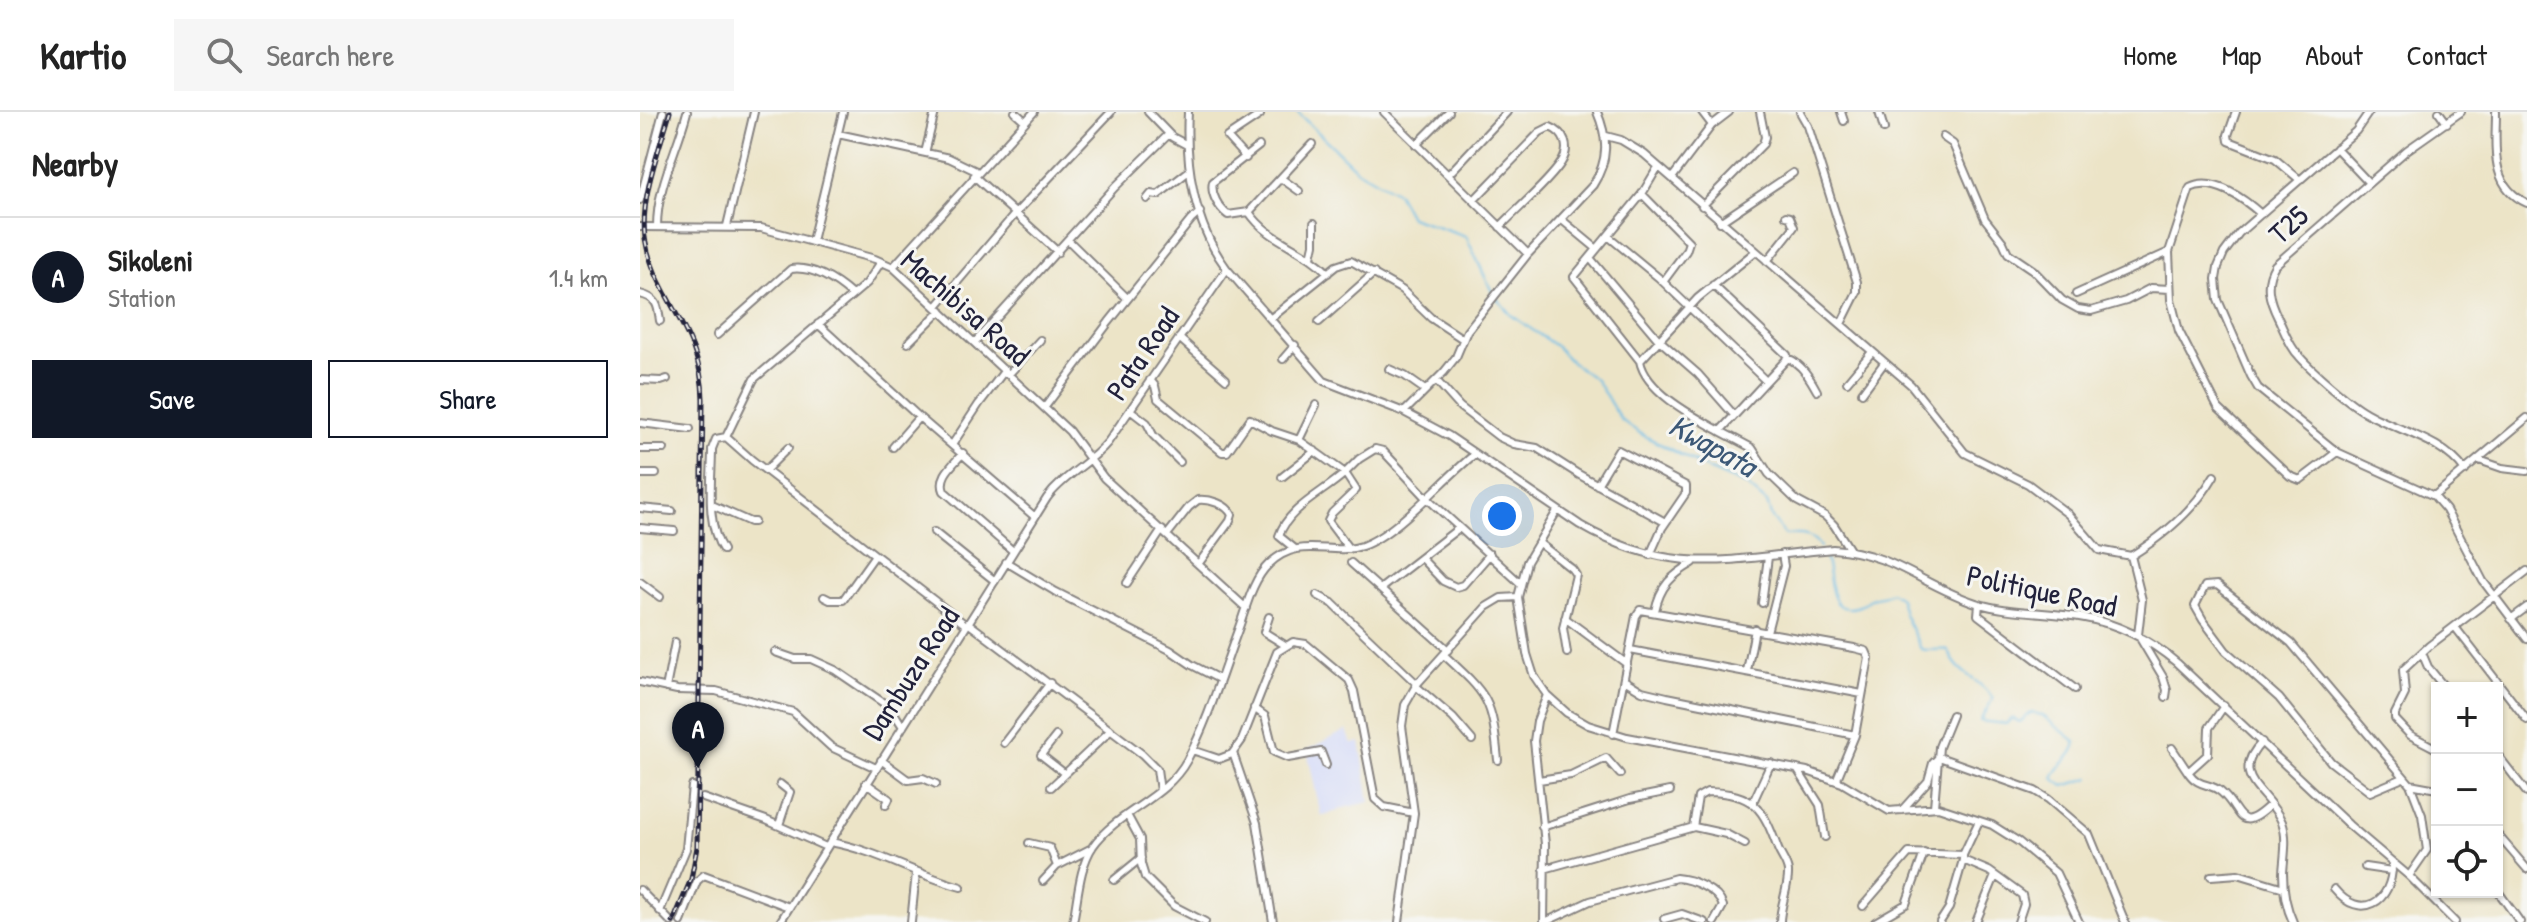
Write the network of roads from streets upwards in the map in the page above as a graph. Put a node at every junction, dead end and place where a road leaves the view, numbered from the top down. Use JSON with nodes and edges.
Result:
{"nodes":[{"id":1,"x":663,"y":112,"type":"edge"},
{"id":2,"x":687,"y":112,"type":"edge"},
{"id":3,"x":754,"y":112,"type":"edge"},
{"id":4,"x":843,"y":112,"type":"edge"},
{"id":5,"x":935,"y":112,"type":"edge"},
{"id":6,"x":1015,"y":112,"type":"edge"},
{"id":7,"x":1034,"y":112,"type":"edge"},
{"id":8,"x":1111,"y":112,"type":"edge"},
{"id":9,"x":1148,"y":112,"type":"edge"},
{"id":10,"x":1188,"y":112,"type":"edge"},
{"id":11,"x":1384,"y":112,"type":"edge"},
{"id":12,"x":1397,"y":112,"type":"edge"},
{"id":13,"x":1449,"y":112,"type":"edge"},
{"id":14,"x":1507,"y":112,"type":"edge"},
{"id":15,"x":1597,"y":112,"type":"edge"},
{"id":16,"x":1702,"y":112,"type":"edge"},
{"id":17,"x":1729,"y":112,"type":"edge"},
{"id":18,"x":1760,"y":112,"type":"edge"},
{"id":19,"x":1800,"y":112,"type":"edge"},
{"id":20,"x":1841,"y":112,"type":"edge"},
{"id":21,"x":1879,"y":112,"type":"edge"},
{"id":22,"x":2236,"y":112,"type":"edge"},
{"id":23,"x":2369,"y":112,"type":"edge"},
{"id":24,"x":2439,"y":112,"type":"edge"},
{"id":25,"x":2461,"y":112,"type":"edge"},
{"id":26,"x":2496,"y":112,"type":"edge"},
{"id":27,"x":1260,"y":115,"type":"dead end"},
{"id":28,"x":1391,"y":118,"type":"junction"},
{"id":29,"x":1025,"y":121,"type":"junction"},
{"id":30,"x":1844,"y":121,"type":"dead end"},
{"id":31,"x":2447,"y":123,"type":"junction"},
{"id":32,"x":1712,"y":125,"type":"junction"},
{"id":33,"x":1884,"y":129,"type":"dead end"},
{"id":34,"x":838,"y":134,"type":"junction"},
{"id":35,"x":1169,"y":134,"type":"junction"},
{"id":36,"x":1606,"y":136,"type":"junction"},
{"id":37,"x":1943,"y":137,"type":"dead end"},
{"id":38,"x":1312,"y":144,"type":"dead end"},
{"id":39,"x":1187,"y":145,"type":"junction"},
{"id":40,"x":1416,"y":145,"type":"junction"},
{"id":41,"x":1259,"y":146,"type":"dead end"},
{"id":42,"x":2336,"y":148,"type":"junction"},
{"id":43,"x":925,"y":153,"type":"junction"},
{"id":44,"x":1246,"y":158,"type":"junction"},
{"id":45,"x":1658,"y":167,"type":"junction"},
{"id":46,"x":1189,"y":171,"type":"junction"},
{"id":47,"x":1793,"y":173,"type":"dead end"},
{"id":48,"x":976,"y":174,"type":"junction"},
{"id":49,"x":1448,"y":175,"type":"junction"},
{"id":50,"x":1672,"y":178,"type":"junction"},
{"id":51,"x":1282,"y":179,"type":"junction"},
{"id":52,"x":2300,"y":180,"type":"junction"},
{"id":53,"x":2369,"y":183,"type":"junction"},
{"id":54,"x":1299,"y":191,"type":"dead end"},
{"id":55,"x":1642,"y":194,"type":"junction"},
{"id":56,"x":1147,"y":199,"type":"dead end"},
{"id":57,"x":640,"y":200,"type":"edge"},
{"id":58,"x":1474,"y":200,"type":"junction"},
{"id":59,"x":2527,"y":203,"type":"edge"},
{"id":60,"x":1702,"y":206,"type":"junction"},
{"id":61,"x":1200,"y":212,"type":"junction"},
{"id":62,"x":1249,"y":212,"type":"junction"},
{"id":63,"x":1015,"y":214,"type":"junction"},
{"id":64,"x":2261,"y":214,"type":"junction"},
{"id":65,"x":1786,"y":216,"type":"dead end"},
{"id":66,"x":1562,"y":220,"type":"junction"},
{"id":67,"x":1720,"y":222,"type":"junction"},
{"id":68,"x":1314,"y":223,"type":"dead end"},
{"id":69,"x":727,"y":226,"type":"junction"},
{"id":70,"x":640,"y":227,"type":"edge"},
{"id":71,"x":657,"y":227,"type":"junction"},
{"id":72,"x":1500,"y":227,"type":"junction"},
{"id":73,"x":1608,"y":236,"type":"junction"},
{"id":74,"x":1068,"y":240,"type":"junction"},
{"id":75,"x":812,"y":241,"type":"junction"},
{"id":76,"x":1597,"y":249,"type":"junction"},
{"id":77,"x":1756,"y":251,"type":"junction"},
{"id":78,"x":1058,"y":252,"type":"junction"},
{"id":79,"x":2169,"y":252,"type":"junction"},
{"id":80,"x":1528,"y":254,"type":"junction"},
{"id":81,"x":1311,"y":257,"type":"junction"},
{"id":82,"x":1590,"y":258,"type":"junction"},
{"id":83,"x":1767,"y":261,"type":"junction"},
{"id":84,"x":881,"y":262,"type":"junction"},
{"id":85,"x":893,"y":267,"type":"junction"},
{"id":86,"x":1227,"y":269,"type":"junction"},
{"id":87,"x":1328,"y":273,"type":"junction"},
{"id":88,"x":1374,"y":273,"type":"junction"},
{"id":89,"x":1663,"y":282,"type":"junction"},
{"id":90,"x":1713,"y":285,"type":"junction"},
{"id":91,"x":2170,"y":289,"type":"junction"},
{"id":92,"x":640,"y":294,"type":"edge"},
{"id":93,"x":2076,"y":294,"type":"dead end"},
{"id":94,"x":852,"y":295,"type":"junction"},
{"id":95,"x":1127,"y":298,"type":"junction"},
{"id":96,"x":1689,"y":307,"type":"junction"},
{"id":97,"x":939,"y":308,"type":"junction"},
{"id":98,"x":1271,"y":318,"type":"junction"},
{"id":99,"x":660,"y":321,"type":"dead end"},
{"id":100,"x":1319,"y":322,"type":"dead end"},
{"id":101,"x":818,"y":324,"type":"junction"},
{"id":102,"x":1841,"y":324,"type":"junction"},
{"id":103,"x":717,"y":335,"type":"dead end"},
{"id":104,"x":1179,"y":338,"type":"junction"},
{"id":105,"x":1463,"y":339,"type":"junction"},
{"id":106,"x":1658,"y":339,"type":"junction"},
{"id":107,"x":1040,"y":340,"type":"dead end"},
{"id":108,"x":975,"y":342,"type":"junction"},
{"id":109,"x":908,"y":343,"type":"dead end"},
{"id":110,"x":1295,"y":345,"type":"junction"},
{"id":111,"x":1872,"y":352,"type":"junction"},
{"id":112,"x":1787,"y":358,"type":"junction"},
{"id":113,"x":1283,"y":359,"type":"dead end"},
{"id":114,"x":1640,"y":361,"type":"junction"},
{"id":115,"x":1884,"y":363,"type":"junction"},
{"id":116,"x":1389,"y":369,"type":"dead end"},
{"id":117,"x":1007,"y":372,"type":"junction"},
{"id":118,"x":667,"y":379,"type":"dead end"},
{"id":119,"x":1226,"y":379,"type":"dead end"},
{"id":120,"x":640,"y":380,"type":"edge"},
{"id":121,"x":1150,"y":380,"type":"junction"},
{"id":122,"x":1436,"y":380,"type":"junction"},
{"id":123,"x":1766,"y":381,"type":"junction"},
{"id":124,"x":1847,"y":382,"type":"dead end"},
{"id":125,"x":1425,"y":390,"type":"junction"},
{"id":126,"x":1817,"y":391,"type":"dead end"},
{"id":127,"x":1862,"y":393,"type":"dead end"},
{"id":128,"x":1316,"y":405,"type":"dead end"},
{"id":129,"x":1045,"y":407,"type":"junction"},
{"id":130,"x":1130,"y":410,"type":"junction"},
{"id":131,"x":1404,"y":412,"type":"junction"},
{"id":132,"x":1734,"y":415,"type":"junction"},
{"id":133,"x":919,"y":417,"type":"junction"},
{"id":134,"x":2527,"y":418,"type":"edge"},
{"id":135,"x":640,"y":423,"type":"edge"},
{"id":136,"x":690,"y":429,"type":"dead end"},
{"id":137,"x":1720,"y":431,"type":"junction"},
{"id":138,"x":726,"y":437,"type":"junction"},
{"id":139,"x":1299,"y":440,"type":"junction"},
{"id":140,"x":952,"y":445,"type":"junction"},
{"id":141,"x":893,"y":447,"type":"dead end"},
{"id":142,"x":788,"y":448,"type":"dead end"},
{"id":143,"x":640,"y":449,"type":"edge"},
{"id":144,"x":664,"y":449,"type":"dead end"},
{"id":145,"x":1315,"y":451,"type":"junction"},
{"id":146,"x":2337,"y":452,"type":"junction"},
{"id":147,"x":963,"y":453,"type":"junction"},
{"id":148,"x":1475,"y":454,"type":"junction"},
{"id":149,"x":1090,"y":460,"type":"junction"},
{"id":150,"x":2479,"y":460,"type":"junction"},
{"id":151,"x":1180,"y":462,"type":"dead end"},
{"id":152,"x":766,"y":470,"type":"junction"},
{"id":153,"x":2465,"y":471,"type":"junction"},
{"id":154,"x":2527,"y":471,"type":"edge"},
{"id":155,"x":1345,"y":473,"type":"junction"},
{"id":156,"x":640,"y":474,"type":"edge"},
{"id":157,"x":656,"y":474,"type":"dead end"},
{"id":158,"x":2214,"y":476,"type":"dead end"},
{"id":159,"x":1282,"y":477,"type":"dead end"},
{"id":160,"x":1597,"y":485,"type":"junction"},
{"id":161,"x":2434,"y":496,"type":"junction"},
{"id":162,"x":1427,"y":498,"type":"junction"},
{"id":163,"x":712,"y":505,"type":"junction"},
{"id":164,"x":640,"y":508,"type":"edge"},
{"id":165,"x":672,"y":511,"type":"dead end"},
{"id":166,"x":1557,"y":511,"type":"junction"},
{"id":167,"x":1035,"y":517,"type":"junction"},
{"id":168,"x":754,"y":522,"type":"dead end"},
{"id":169,"x":1665,"y":522,"type":"junction"},
{"id":170,"x":640,"y":528,"type":"edge"},
{"id":171,"x":1459,"y":528,"type":"junction"},
{"id":172,"x":674,"y":531,"type":"dead end"},
{"id":173,"x":934,"y":532,"type":"dead end"},
{"id":174,"x":1165,"y":532,"type":"junction"},
{"id":175,"x":1539,"y":543,"type":"junction"},
{"id":176,"x":1295,"y":549,"type":"junction"},
{"id":177,"x":1349,"y":549,"type":"junction"},
{"id":178,"x":723,"y":550,"type":"dead end"},
{"id":179,"x":1850,"y":550,"type":"junction"},
{"id":180,"x":1013,"y":551,"type":"junction"},
{"id":181,"x":1490,"y":554,"type":"junction"},
{"id":182,"x":1782,"y":554,"type":"junction"},
{"id":183,"x":875,"y":555,"type":"junction"},
{"id":184,"x":1650,"y":555,"type":"junction"},
{"id":185,"x":2131,"y":556,"type":"junction"},
{"id":186,"x":1768,"y":557,"type":"junction"},
{"id":187,"x":1421,"y":558,"type":"junction"},
{"id":188,"x":1006,"y":562,"type":"junction"},
{"id":189,"x":1695,"y":562,"type":"junction"},
{"id":190,"x":1199,"y":563,"type":"junction"},
{"id":191,"x":1351,"y":563,"type":"dead end"},
{"id":192,"x":2527,"y":571,"type":"edge"},
{"id":193,"x":995,"y":581,"type":"junction"},
{"id":194,"x":640,"y":582,"type":"edge"},
{"id":195,"x":1127,"y":583,"type":"dead end"},
{"id":196,"x":1520,"y":583,"type":"junction"},
{"id":197,"x":1380,"y":589,"type":"junction"},
{"id":198,"x":1317,"y":595,"type":"dead end"},
{"id":199,"x":660,"y":597,"type":"dead end"},
{"id":200,"x":824,"y":597,"type":"dead end"},
{"id":201,"x":1518,"y":597,"type":"junction"},
{"id":202,"x":2494,"y":597,"type":"junction"},
{"id":203,"x":1762,"y":603,"type":"dead end"},
{"id":204,"x":1979,"y":604,"type":"junction"},
{"id":205,"x":2527,"y":607,"type":"edge"},
{"id":206,"x":1246,"y":608,"type":"junction"},
{"id":207,"x":1655,"y":611,"type":"junction"},
{"id":208,"x":1269,"y":617,"type":"dead end"},
{"id":209,"x":1565,"y":618,"type":"junction"},
{"id":210,"x":2511,"y":619,"type":"junction"},
{"id":211,"x":967,"y":624,"type":"junction"},
{"id":212,"x":2455,"y":627,"type":"junction"},
{"id":213,"x":1755,"y":629,"type":"junction"},
{"id":214,"x":1767,"y":632,"type":"junction"},
{"id":215,"x":2138,"y":635,"type":"junction"},
{"id":216,"x":2527,"y":639,"type":"edge"},
{"id":217,"x":675,"y":642,"type":"dead end"},
{"id":218,"x":1285,"y":645,"type":"junction"},
{"id":219,"x":1630,"y":650,"type":"junction"},
{"id":220,"x":775,"y":652,"type":"dead end"},
{"id":221,"x":1446,"y":653,"type":"junction"},
{"id":222,"x":1567,"y":653,"type":"dead end"},
{"id":223,"x":2422,"y":653,"type":"junction"},
{"id":224,"x":1627,"y":664,"type":"junction"},
{"id":225,"x":1747,"y":671,"type":"junction"},
{"id":226,"x":1219,"y":679,"type":"junction"},
{"id":227,"x":1624,"y":680,"type":"junction"},
{"id":228,"x":640,"y":682,"type":"edge"},
{"id":229,"x":2440,"y":682,"type":"edge"},
{"id":230,"x":1050,"y":683,"type":"junction"},
{"id":231,"x":1416,"y":685,"type":"junction"},
{"id":232,"x":666,"y":688,"type":"junction"},
{"id":233,"x":2075,"y":689,"type":"dead end"},
{"id":234,"x":1862,"y":694,"type":"junction"},
{"id":235,"x":1547,"y":695,"type":"junction"},
{"id":236,"x":2166,"y":697,"type":"dead end"},
{"id":237,"x":2224,"y":706,"type":"junction"},
{"id":238,"x":1254,"y":708,"type":"junction"},
{"id":239,"x":1952,"y":715,"type":"dead end"},
{"id":240,"x":2527,"y":720,"type":"edge"},
{"id":241,"x":903,"y":727,"type":"junction"},
{"id":242,"x":1111,"y":730,"type":"junction"},
{"id":243,"x":1613,"y":734,"type":"junction"},
{"id":244,"x":1855,"y":735,"type":"junction"},
{"id":245,"x":1056,"y":736,"type":"dead end"},
{"id":246,"x":1472,"y":740,"type":"dead end"},
{"id":247,"x":2262,"y":742,"type":"junction"},
{"id":248,"x":1004,"y":743,"type":"dead end"},
{"id":249,"x":2431,"y":746,"type":"edge"},
{"id":250,"x":2172,"y":748,"type":"dead end"},
{"id":251,"x":1192,"y":750,"type":"junction"},
{"id":252,"x":1233,"y":753,"type":"junction"},
{"id":253,"x":1939,"y":757,"type":"junction"},
{"id":254,"x":881,"y":760,"type":"junction"},
{"id":255,"x":1498,"y":760,"type":"dead end"},
{"id":256,"x":2503,"y":762,"type":"edge"},
{"id":257,"x":1771,"y":763,"type":"junction"},
{"id":258,"x":1326,"y":765,"type":"dead end"},
{"id":259,"x":876,"y":768,"type":"junction"},
{"id":260,"x":1797,"y":769,"type":"junction"},
{"id":261,"x":2188,"y":772,"type":"junction"},
{"id":262,"x":1064,"y":773,"type":"junction"},
{"id":263,"x":1620,"y":774,"type":"dead end"},
{"id":264,"x":2403,"y":778,"type":"junction"},
{"id":265,"x":1539,"y":780,"type":"junction"},
{"id":266,"x":1836,"y":781,"type":"junction"},
{"id":267,"x":866,"y":783,"type":"junction"},
{"id":268,"x":780,"y":784,"type":"dead end"},
{"id":269,"x":936,"y":784,"type":"dead end"},
{"id":270,"x":2410,"y":784,"type":"junction"},
{"id":271,"x":692,"y":786,"type":"dead end"},
{"id":272,"x":1051,"y":787,"type":"dead end"},
{"id":273,"x":2431,"y":788,"type":"edge"},
{"id":274,"x":1160,"y":791,"type":"junction"},
{"id":275,"x":1670,"y":791,"type":"dead end"},
{"id":276,"x":2527,"y":793,"type":"edge"},
{"id":277,"x":703,"y":798,"type":"dead end"},
{"id":278,"x":1753,"y":802,"type":"junction"},
{"id":279,"x":886,"y":805,"type":"dead end"},
{"id":280,"x":2270,"y":805,"type":"junction"},
{"id":281,"x":1934,"y":807,"type":"junction"},
{"id":282,"x":1901,"y":812,"type":"junction"},
{"id":283,"x":1414,"y":813,"type":"junction"},
{"id":284,"x":1127,"y":815,"type":"junction"},
{"id":285,"x":1979,"y":821,"type":"junction"},
{"id":286,"x":779,"y":825,"type":"junction"},
{"id":287,"x":1542,"y":827,"type":"junction"},
{"id":288,"x":1693,"y":827,"type":"junction"},
{"id":289,"x":1825,"y":837,"type":"dead end"},
{"id":290,"x":2427,"y":841,"type":"junction"},
{"id":291,"x":2503,"y":841,"type":"edge"},
{"id":292,"x":2431,"y":842,"type":"edge"},
{"id":293,"x":1029,"y":843,"type":"dead end"},
{"id":294,"x":828,"y":844,"type":"junction"},
{"id":295,"x":1745,"y":844,"type":"dead end"},
{"id":296,"x":1092,"y":848,"type":"junction"},
{"id":297,"x":1924,"y":853,"type":"junction"},
{"id":298,"x":1141,"y":858,"type":"junction"},
{"id":299,"x":1963,"y":858,"type":"junction"},
{"id":300,"x":1057,"y":866,"type":"junction"},
{"id":301,"x":2365,"y":867,"type":"dead end"},
{"id":302,"x":2392,"y":867,"type":"junction"},
{"id":303,"x":1544,"y":869,"type":"junction"},
{"id":304,"x":2527,"y":869,"type":"edge"},
{"id":305,"x":916,"y":873,"type":"junction"},
{"id":306,"x":1995,"y":876,"type":"junction"},
{"id":307,"x":2211,"y":876,"type":"dead end"},
{"id":308,"x":2409,"y":876,"type":"junction"},
{"id":309,"x":1114,"y":880,"type":"dead end"},
{"id":310,"x":1043,"y":881,"type":"dead end"},
{"id":311,"x":961,"y":887,"type":"dead end"},
{"id":312,"x":2284,"y":888,"type":"junction"},
{"id":313,"x":2334,"y":889,"type":"dead end"},
{"id":314,"x":640,"y":890,"type":"edge"},
{"id":315,"x":2503,"y":898,"type":"edge"},
{"id":316,"x":1863,"y":906,"type":"dead end"},
{"id":317,"x":789,"y":907,"type":"junction"},
{"id":318,"x":660,"y":911,"type":"junction"},
{"id":319,"x":2446,"y":918,"type":"edge"},
{"id":320,"x":1664,"y":919,"type":"dead end"},
{"id":321,"x":1075,"y":921,"type":"edge"},
{"id":322,"x":671,"y":922,"type":"edge"},
{"id":323,"x":681,"y":922,"type":"edge"},
{"id":324,"x":780,"y":922,"type":"edge"},
{"id":325,"x":911,"y":922,"type":"edge"},
{"id":326,"x":1205,"y":922,"type":"edge"},
{"id":327,"x":1273,"y":922,"type":"edge"},
{"id":328,"x":1399,"y":922,"type":"edge"},
{"id":329,"x":1544,"y":922,"type":"edge"},
{"id":330,"x":1704,"y":922,"type":"edge"},
{"id":331,"x":1714,"y":922,"type":"edge"},
{"id":332,"x":1780,"y":922,"type":"edge"},
{"id":333,"x":1875,"y":922,"type":"edge"},
{"id":334,"x":1940,"y":922,"type":"edge"},
{"id":335,"x":1976,"y":922,"type":"edge"},
{"id":336,"x":2018,"y":922,"type":"edge"},
{"id":337,"x":2079,"y":922,"type":"edge"},
{"id":338,"x":2125,"y":922,"type":"edge"},
{"id":339,"x":2293,"y":922,"type":"edge"},
{"id":340,"x":2455,"y":922,"type":"edge"},
{"id":341,"x":2520,"y":922,"type":"edge"}],
"edges":[{"from":1,"to":57,"type":"street"},
{"from":2,"to":71,"type":"street"},
{"from":3,"to":69,"type":"street"},
{"from":4,"to":34,"type":"street"},
{"from":5,"to":43,"type":"street"},
{"from":6,"to":29,"type":"street"},
{"from":7,"to":29,"type":"street"},
{"from":8,"to":63,"type":"street"},
{"from":9,"to":35,"type":"street"},
{"from":10,"to":39,"type":"street"},
{"from":11,"to":28,"type":"street"},
{"from":12,"to":28,"type":"street"},
{"from":13,"to":40,"type":"street"},
{"from":14,"to":49,"type":"street"},
{"from":15,"to":36,"type":"street"},
{"from":16,"to":32,"type":"street"},
{"from":17,"to":32,"type":"street"},
{"from":18,"to":60,"type":"street"},
{"from":19,"to":102,"type":"street"},
{"from":20,"to":30,"type":"street"},
{"from":21,"to":33,"type":"street"},
{"from":22,"to":52,"type":"street"},
{"from":23,"to":42,"type":"street"},
{"from":24,"to":31,"type":"street"},
{"from":25,"to":31,"type":"street"},
{"from":26,"to":59,"type":"street"},
{"from":27,"to":44,"type":"street"},
{"from":28,"to":40,"type":"street"},
{"from":29,"to":48,"type":"street"},
{"from":31,"to":53,"type":"street"},
{"from":32,"to":50,"type":"street"},
{"from":34,"to":43,"type":"street"},
{"from":34,"to":75,"type":"street"},
{"from":35,"to":39,"type":"street"},
{"from":35,"to":74,"type":"street"},
{"from":36,"to":45,"type":"street"},
{"from":36,"to":66,"type":"street"},
{"from":37,"to":91,"type":"street"},
{"from":38,"to":51,"type":"street"},
{"from":39,"to":46,"type":"street"},
{"from":40,"to":49,"type":"street"},
{"from":41,"to":44,"type":"street"},
{"from":42,"to":52,"type":"street"},
{"from":42,"to":53,"type":"street"},
{"from":43,"to":48,"type":"street"},
{"from":44,"to":62,"type":"street"},
{"from":45,"to":50,"type":"street"},
{"from":45,"to":55,"type":"street"},
{"from":46,"to":56,"type":"street"},
{"from":46,"to":61,"type":"street"},
{"from":47,"to":67,"type":"street"},
{"from":48,"to":63,"type":"street"},
{"from":48,"to":85,"type":"street"},
{"from":49,"to":58,"type":"street"},
{"from":50,"to":60,"type":"street"},
{"from":51,"to":54,"type":"street"},
{"from":51,"to":62,"type":"street"},
{"from":52,"to":64,"type":"street"},
{"from":53,"to":153,"type":"street","name":"T25"},
{"from":55,"to":73,"type":"street"},
{"from":55,"to":89,"type":"street"},
{"from":58,"to":72,"type":"street"},
{"from":58,"to":72,"type":"street"},
{"from":60,"to":67,"type":"street"},
{"from":61,"to":86,"type":"street"},
{"from":61,"to":95,"type":"street"},
{"from":62,"to":81,"type":"street"},
{"from":63,"to":78,"type":"street"},
{"from":63,"to":97,"type":"street"},
{"from":64,"to":79,"type":"street"},
{"from":64,"to":146,"type":"street"},
{"from":65,"to":83,"type":"street"},
{"from":66,"to":76,"type":"street"},
{"from":66,"to":80,"type":"street"},
{"from":67,"to":77,"type":"street"},
{"from":68,"to":81,"type":"street"},
{"from":69,"to":71,"type":"street","name":"Machibisa Road"},
{"from":69,"to":75,"type":"street","name":"Machibisa Road"},
{"from":70,"to":71,"type":"street","name":"Machibisa Road"},
{"from":72,"to":80,"type":"street"},
{"from":73,"to":76,"type":"street"},
{"from":73,"to":89,"type":"street"},
{"from":74,"to":78,"type":"street"},
{"from":74,"to":95,"type":"street"},
{"from":75,"to":84,"type":"street","name":"Machibisa Road"},
{"from":76,"to":82,"type":"street"},
{"from":77,"to":83,"type":"street"},
{"from":77,"to":90,"type":"street"},
{"from":78,"to":108,"type":"street"},
{"from":79,"to":91,"type":"street"},
{"from":79,"to":93,"type":"street"},
{"from":80,"to":105,"type":"street"},
{"from":81,"to":87,"type":"street"},
{"from":82,"to":106,"type":"street"},
{"from":82,"to":114,"type":"street"},
{"from":83,"to":102,"type":"street"},
{"from":84,"to":85,"type":"street","name":"Machibisa Road"},
{"from":84,"to":94,"type":"street"},
{"from":85,"to":97,"type":"street","name":"Machibisa Road"},
{"from":86,"to":98,"type":"street"},
{"from":86,"to":104,"type":"street","name":"Pata Road"},
{"from":87,"to":88,"type":"street"},
{"from":87,"to":98,"type":"street"},
{"from":88,"to":100,"type":"street"},
{"from":88,"to":105,"type":"street"},
{"from":89,"to":96,"type":"street"},
{"from":90,"to":96,"type":"street"},
{"from":90,"to":112,"type":"street"},
{"from":91,"to":146,"type":"street"},
{"from":92,"to":99,"type":"street"},
{"from":94,"to":101,"type":"street"},
{"from":94,"to":103,"type":"street"},
{"from":95,"to":129,"type":"street"},
{"from":96,"to":106,"type":"street"},
{"from":96,"to":123,"type":"street"},
{"from":97,"to":108,"type":"street","name":"Machibisa Road"},
{"from":97,"to":109,"type":"street"},
{"from":98,"to":110,"type":"street"},
{"from":101,"to":133,"type":"street"},
{"from":101,"to":138,"type":"street"},
{"from":102,"to":111,"type":"street"},
{"from":104,"to":119,"type":"street"},
{"from":104,"to":121,"type":"street","name":"Pata Road"},
{"from":105,"to":122,"type":"street"},
{"from":106,"to":114,"type":"street"},
{"from":106,"to":132,"type":"street"},
{"from":107,"to":117,"type":"street"},
{"from":108,"to":117,"type":"street","name":"Machibisa Road"},
{"from":110,"to":113,"type":"street"},
{"from":110,"to":131,"type":"street","name":"Politique Road"},
{"from":111,"to":115,"type":"street"},
{"from":111,"to":124,"type":"street"},
{"from":112,"to":123,"type":"street"},
{"from":112,"to":126,"type":"street"},
{"from":114,"to":137,"type":"street"},
{"from":115,"to":127,"type":"street"},
{"from":115,"to":185,"type":"street"},
{"from":116,"to":125,"type":"street"},
{"from":117,"to":129,"type":"street","name":"Machibisa Road"},
{"from":117,"to":140,"type":"street"},
{"from":118,"to":120,"type":"street"},
{"from":121,"to":130,"type":"street","name":"Pata Road"},
{"from":121,"to":139,"type":"street"},
{"from":122,"to":125,"type":"street"},
{"from":122,"to":160,"type":"street"},
{"from":123,"to":132,"type":"street"},
{"from":125,"to":131,"type":"street"},
{"from":128,"to":139,"type":"street"},
{"from":129,"to":149,"type":"street","name":"Machibisa Road"},
{"from":130,"to":149,"type":"street","name":"Pata Road"},
{"from":130,"to":151,"type":"street"},
{"from":131,"to":148,"type":"street","name":"Politique Road"},
{"from":132,"to":137,"type":"street"},
{"from":133,"to":140,"type":"street"},
{"from":133,"to":141,"type":"street"},
{"from":134,"to":150,"type":"street"},
{"from":135,"to":136,"type":"street"},
{"from":137,"to":179,"type":"street"},
{"from":138,"to":152,"type":"street"},
{"from":138,"to":163,"type":"street"},
{"from":139,"to":145,"type":"street"},
{"from":140,"to":147,"type":"street"},
{"from":142,"to":152,"type":"street"},
{"from":143,"to":144,"type":"street"},
{"from":145,"to":155,"type":"street"},
{"from":145,"to":159,"type":"street"},
{"from":146,"to":161,"type":"street"},
{"from":147,"to":167,"type":"street"},
{"from":147,"to":180,"type":"street"},
{"from":148,"to":162,"type":"street"},
{"from":148,"to":166,"type":"street","name":"Politique Road"},
{"from":149,"to":167,"type":"street","name":"Dambuza Road"},
{"from":149,"to":174,"type":"street","name":"Machibisa Road"},
{"from":150,"to":153,"type":"street"},
{"from":150,"to":154,"type":"street"},
{"from":152,"to":183,"type":"street"},
{"from":153,"to":161,"type":"street"},
{"from":155,"to":162,"type":"street"},
{"from":155,"to":176,"type":"street"},
{"from":155,"to":177,"type":"street"},
{"from":156,"to":157,"type":"street"},
{"from":158,"to":185,"type":"street"},
{"from":160,"to":169,"type":"street"},
{"from":160,"to":169,"type":"street"},
{"from":161,"to":202,"type":"street"},
{"from":162,"to":171,"type":"street"},
{"from":162,"to":177,"type":"street"},
{"from":163,"to":168,"type":"street"},
{"from":163,"to":178,"type":"street"},
{"from":164,"to":165,"type":"street"},
{"from":166,"to":175,"type":"street"},
{"from":166,"to":184,"type":"street","name":"Politique Road"},
{"from":167,"to":180,"type":"street","name":"Dambuza Road"},
{"from":169,"to":184,"type":"street"},
{"from":170,"to":172,"type":"street"},
{"from":171,"to":181,"type":"street"},
{"from":171,"to":187,"type":"street"},
{"from":173,"to":193,"type":"street"},
{"from":174,"to":190,"type":"street","name":"Machibisa Road"},
{"from":174,"to":190,"type":"street"},
{"from":174,"to":195,"type":"street"},
{"from":175,"to":196,"type":"street"},
{"from":175,"to":209,"type":"street"},
{"from":176,"to":177,"type":"street"},
{"from":176,"to":206,"type":"street"},
{"from":179,"to":182,"type":"street","name":"Politique Road"},
{"from":179,"to":204,"type":"street","name":"Politique Road"},
{"from":180,"to":188,"type":"street","name":"Dambuza Road"},
{"from":181,"to":187,"type":"street"},
{"from":181,"to":196,"type":"street"},
{"from":182,"to":186,"type":"street","name":"Politique Road"},
{"from":182,"to":214,"type":"street"},
{"from":183,"to":200,"type":"street"},
{"from":183,"to":211,"type":"street"},
{"from":184,"to":189,"type":"street","name":"Politique Road"},
{"from":185,"to":215,"type":"street"},
{"from":186,"to":189,"type":"street","name":"Politique Road"},
{"from":186,"to":203,"type":"street"},
{"from":187,"to":197,"type":"street"},
{"from":188,"to":193,"type":"street","name":"Dambuza Road"},
{"from":188,"to":226,"type":"street"},
{"from":189,"to":207,"type":"street"},
{"from":190,"to":206,"type":"street","name":"Machibisa Road"},
{"from":191,"to":197,"type":"street"},
{"from":192,"to":202,"type":"street"},
{"from":193,"to":211,"type":"street","name":"Dambuza Road"},
{"from":194,"to":199,"type":"street"},
{"from":196,"to":201,"type":"street"},
{"from":197,"to":221,"type":"street"},
{"from":198,"to":231,"type":"street"},
{"from":201,"to":221,"type":"street"},
{"from":201,"to":235,"type":"street"},
{"from":202,"to":210,"type":"street"},
{"from":202,"to":212,"type":"street"},
{"from":204,"to":215,"type":"street","name":"Politique Road"},
{"from":204,"to":233,"type":"street"},
{"from":205,"to":210,"type":"street"},
{"from":206,"to":226,"type":"street"},
{"from":207,"to":213,"type":"street"},
{"from":207,"to":219,"type":"street"},
{"from":208,"to":218,"type":"street"},
{"from":209,"to":222,"type":"street"},
{"from":209,"to":224,"type":"street"},
{"from":210,"to":216,"type":"street"},
{"from":211,"to":230,"type":"street"},
{"from":211,"to":241,"type":"street","name":"Dambuza Road"},
{"from":212,"to":223,"type":"street"},
{"from":212,"to":240,"type":"street"},
{"from":213,"to":214,"type":"street"},
{"from":213,"to":225,"type":"street"},
{"from":214,"to":234,"type":"street"},
{"from":215,"to":236,"type":"street"},
{"from":215,"to":237,"type":"street","name":"Politique Road"},
{"from":217,"to":232,"type":"street"},
{"from":218,"to":238,"type":"street"},
{"from":218,"to":283,"type":"street"},
{"from":219,"to":224,"type":"street"},
{"from":219,"to":225,"type":"street"},
{"from":220,"to":241,"type":"street"},
{"from":221,"to":231,"type":"street"},
{"from":221,"to":255,"type":"street"},
{"from":223,"to":229,"type":"street"},
{"from":223,"to":249,"type":"street"},
{"from":224,"to":227,"type":"street"},
{"from":225,"to":234,"type":"street"},
{"from":226,"to":251,"type":"street"},
{"from":227,"to":243,"type":"street"},
{"from":227,"to":244,"type":"street"},
{"from":228,"to":232,"type":"street"},
{"from":230,"to":242,"type":"street"},
{"from":230,"to":248,"type":"street"},
{"from":231,"to":246,"type":"street"},
{"from":231,"to":283,"type":"street"},
{"from":232,"to":259,"type":"street"},
{"from":234,"to":244,"type":"street"},
{"from":235,"to":243,"type":"street"},
{"from":235,"to":265,"type":"street"},
{"from":237,"to":247,"type":"street","name":"Politique Road"},
{"from":237,"to":261,"type":"street"},
{"from":238,"to":252,"type":"street"},
{"from":238,"to":258,"type":"street"},
{"from":239,"to":253,"type":"street"},
{"from":241,"to":254,"type":"street","name":"Dambuza Road"},
{"from":242,"to":262,"type":"street"},
{"from":242,"to":274,"type":"street"},
{"from":243,"to":257,"type":"street"},
{"from":244,"to":266,"type":"street"},
{"from":245,"to":262,"type":"street"},
{"from":247,"to":280,"type":"street"},
{"from":247,"to":302,"type":"street","name":"Politique Road"},
{"from":250,"to":261,"type":"street"},
{"from":251,"to":252,"type":"street"},
{"from":251,"to":274,"type":"street"},
{"from":252,"to":327,"type":"street"},
{"from":253,"to":281,"type":"street"},
{"from":253,"to":282,"type":"street"},
{"from":253,"to":338,"type":"street"},
{"from":254,"to":259,"type":"street","name":"Dambuza Road"},
{"from":254,"to":269,"type":"street"},
{"from":256,"to":276,"type":"street"},
{"from":257,"to":260,"type":"street"},
{"from":257,"to":278,"type":"street"},
{"from":259,"to":267,"type":"street","name":"Dambuza Road"},
{"from":260,"to":266,"type":"street"},
{"from":260,"to":289,"type":"street"},
{"from":261,"to":280,"type":"street"},
{"from":262,"to":272,"type":"street"},
{"from":263,"to":265,"type":"street"},
{"from":264,"to":264,"type":"street"},
{"from":264,"to":270,"type":"street"},
{"from":265,"to":287,"type":"street"},
{"from":266,"to":282,"type":"street"},
{"from":267,"to":279,"type":"street"},
{"from":267,"to":294,"type":"street","name":"Dambuza Road"},
{"from":268,"to":286,"type":"street"},
{"from":270,"to":273,"type":"street"},
{"from":270,"to":290,"type":"street"},
{"from":271,"to":318,"type":"street"},
{"from":274,"to":284,"type":"street"},
{"from":275,"to":287,"type":"street"},
{"from":277,"to":286,"type":"street"},
{"from":278,"to":288,"type":"street"},
{"from":278,"to":332,"type":"street"},
{"from":280,"to":312,"type":"street"},
{"from":281,"to":282,"type":"street"},
{"from":281,"to":285,"type":"street"},
{"from":283,"to":328,"type":"street"},
{"from":284,"to":296,"type":"street"},
{"from":284,"to":298,"type":"street"},
{"from":285,"to":299,"type":"street"},
{"from":285,"to":337,"type":"street"},
{"from":286,"to":294,"type":"street"},
{"from":287,"to":303,"type":"street"},
{"from":288,"to":295,"type":"street"},
{"from":288,"to":303,"type":"street"},
{"from":290,"to":292,"type":"street"},
{"from":290,"to":308,"type":"street"},
{"from":291,"to":304,"type":"street"},
{"from":293,"to":300,"type":"street"},
{"from":294,"to":305,"type":"street"},
{"from":294,"to":317,"type":"street","name":"Dambuza Road"},
{"from":296,"to":300,"type":"street"},
{"from":296,"to":321,"type":"street"},
{"from":297,"to":299,"type":"street"},
{"from":297,"to":316,"type":"street"},
{"from":297,"to":333,"type":"street"},
{"from":298,"to":309,"type":"street"},
{"from":298,"to":326,"type":"street"},
{"from":299,"to":306,"type":"street"},
{"from":299,"to":334,"type":"street"},
{"from":300,"to":310,"type":"street"},
{"from":301,"to":302,"type":"street"},
{"from":302,"to":308,"type":"street","name":"Politique Road"},
{"from":302,"to":313,"type":"street"},
{"from":303,"to":329,"type":"street"},
{"from":305,"to":311,"type":"street"},
{"from":305,"to":325,"type":"street"},
{"from":306,"to":335,"type":"street"},
{"from":306,"to":336,"type":"street"},
{"from":307,"to":312,"type":"street"},
{"from":308,"to":319,"type":"street","name":"Politique Road"},
{"from":312,"to":339,"type":"street"},
{"from":314,"to":318,"type":"street"},
{"from":315,"to":341,"type":"street"},
{"from":317,"to":323,"type":"street"},
{"from":317,"to":324,"type":"street","name":"Dambuza Road"},
{"from":318,"to":322,"type":"street"},
{"from":319,"to":340,"type":"street","name":"Politique Road"},
{"from":320,"to":330,"type":"street"},
{"from":329,"to":331,"type":"street"}]}
